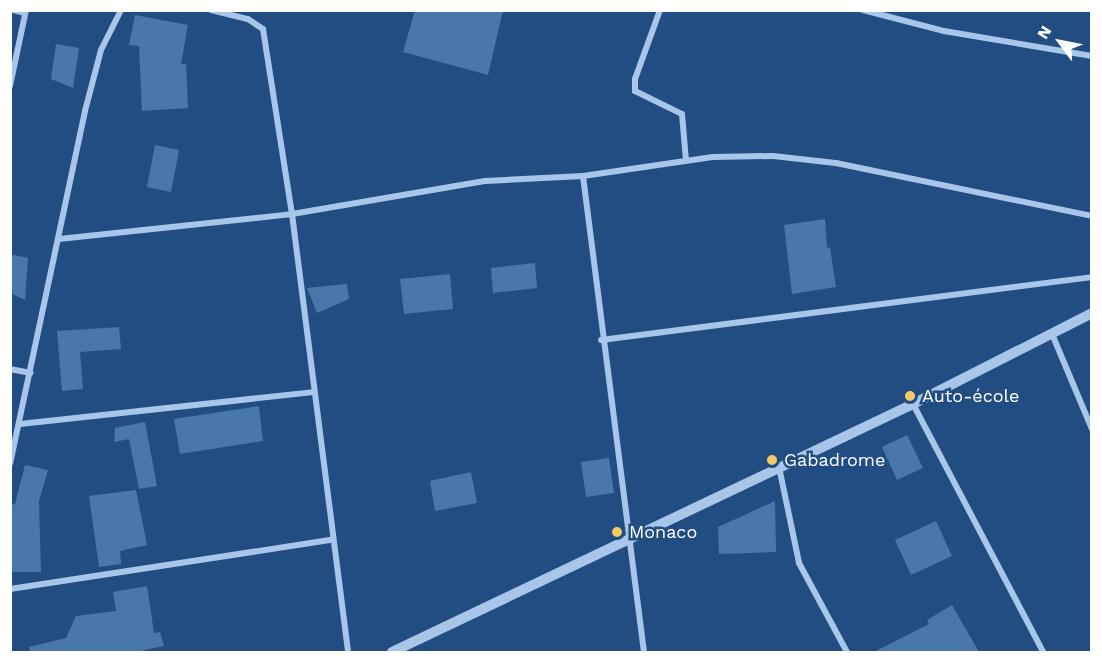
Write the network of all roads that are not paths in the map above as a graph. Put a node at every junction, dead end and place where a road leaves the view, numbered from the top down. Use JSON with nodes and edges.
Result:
{"nodes":[{"id":1,"x":13,"y":10,"type":"edge"},
{"id":2,"x":121,"y":10,"type":"edge"},
{"id":3,"x":211,"y":10,"type":"edge"},
{"id":4,"x":660,"y":10,"type":"edge"},
{"id":5,"x":863,"y":10,"type":"edge"},
{"id":6,"x":26,"y":12,"type":"edge"},
{"id":7,"x":1092,"y":56,"type":"edge"},
{"id":8,"x":10,"y":86,"type":"edge"},
{"id":9,"x":686,"y":160,"type":"junction"},
{"id":10,"x":583,"y":176,"type":"junction"},
{"id":11,"x":292,"y":214,"type":"junction"},
{"id":12,"x":1092,"y":216,"type":"edge"},
{"id":13,"x":59,"y":239,"type":"junction"},
{"id":14,"x":1092,"y":277,"type":"edge"},
{"id":15,"x":1092,"y":313,"type":"edge"},
{"id":16,"x":1052,"y":334,"type":"junction"},
{"id":17,"x":601,"y":340,"type":"junction"},
{"id":18,"x":10,"y":369,"type":"edge"},
{"id":19,"x":31,"y":373,"type":"junction"},
{"id":20,"x":313,"y":392,"type":"junction"},
{"id":21,"x":913,"y":404,"type":"junction"},
{"id":22,"x":20,"y":424,"type":"junction"},
{"id":23,"x":1092,"y":429,"type":"edge"},
{"id":24,"x":10,"y":464,"type":"edge"},
{"id":25,"x":779,"y":467,"type":"junction"},
{"id":26,"x":331,"y":540,"type":"junction"},
{"id":27,"x":630,"y":542,"type":"junction"},
{"id":28,"x":10,"y":589,"type":"edge"},
{"id":29,"x":348,"y":652,"type":"edge"},
{"id":30,"x":392,"y":652,"type":"edge"},
{"id":31,"x":644,"y":652,"type":"edge"},
{"id":32,"x":847,"y":652,"type":"edge"},
{"id":33,"x":1044,"y":652,"type":"edge"}],
"edges":[{"from":1,"to":6,"type":"street"},
{"from":2,"to":13,"type":"street"},
{"from":3,"to":11,"type":"street"},
{"from":4,"to":9,"type":"street"},
{"from":5,"to":7,"type":"street"},
{"from":6,"to":8,"type":"street"},
{"from":9,"to":10,"type":"street"},
{"from":9,"to":12,"type":"street"},
{"from":10,"to":11,"type":"street"},
{"from":10,"to":17,"type":"street"},
{"from":11,"to":13,"type":"street"},
{"from":11,"to":20,"type":"street"},
{"from":13,"to":19,"type":"street"},
{"from":14,"to":17,"type":"street"},
{"from":15,"to":16,"type":"street"},
{"from":16,"to":21,"type":"street"},
{"from":16,"to":23,"type":"street"},
{"from":17,"to":27,"type":"street"},
{"from":18,"to":19,"type":"street"},
{"from":19,"to":22,"type":"street"},
{"from":20,"to":22,"type":"street"},
{"from":20,"to":26,"type":"street"},
{"from":21,"to":25,"type":"street"},
{"from":21,"to":33,"type":"street"},
{"from":22,"to":24,"type":"street"},
{"from":25,"to":27,"type":"street"},
{"from":25,"to":32,"type":"street"},
{"from":26,"to":28,"type":"street"},
{"from":26,"to":29,"type":"street"},
{"from":27,"to":30,"type":"street"},
{"from":27,"to":31,"type":"street"}]}
